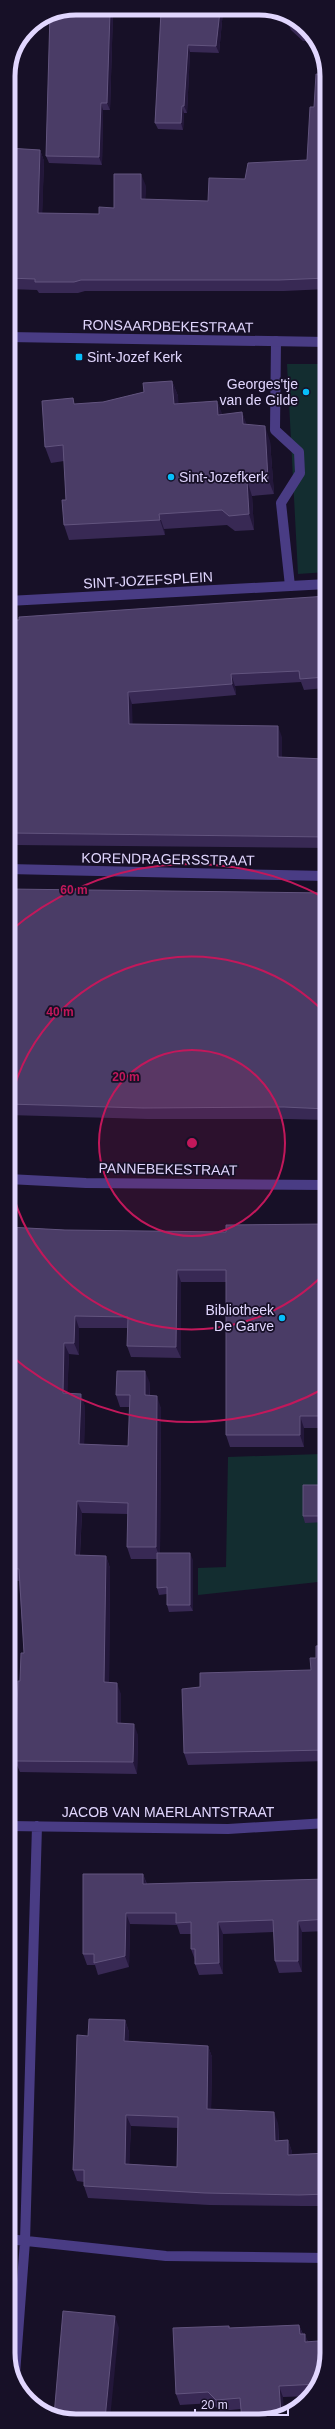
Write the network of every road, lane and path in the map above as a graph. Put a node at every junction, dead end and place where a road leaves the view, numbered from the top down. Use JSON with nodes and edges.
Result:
{"nodes":[{"id":1,"x":15,"y":338,"type":"edge"},
{"id":2,"x":276,"y":341,"type":"junction"},
{"id":3,"x":320,"y":342,"type":"edge"},
{"id":4,"x":320,"y":584,"type":"edge"},
{"id":5,"x":290,"y":586,"type":"junction"},
{"id":6,"x":15,"y":601,"type":"edge"},
{"id":7,"x":15,"y":869,"type":"edge"},
{"id":8,"x":320,"y":876,"type":"edge"},
{"id":9,"x":15,"y":1179,"type":"edge"},
{"id":10,"x":320,"y":1185,"type":"edge"},
{"id":11,"x":320,"y":1823,"type":"edge"},
{"id":12,"x":15,"y":1826,"type":"edge"},
{"id":13,"x":36,"y":1826,"type":"junction"},
{"id":14,"x":15,"y":2240,"type":"edge"},
{"id":15,"x":25,"y":2241,"type":"junction"},
{"id":16,"x":320,"y":2258,"type":"edge"},
{"id":17,"x":16,"y":2362,"type":"edge"}],
"edges":[{"from":1,"to":2,"type":"street","name":"RONSAARDBEKESTRAAT"},
{"from":2,"to":3,"type":"street","name":"RONSAARDBEKESTRAAT"},
{"from":2,"to":5,"type":"street"},
{"from":4,"to":5,"type":"street","name":"SINT-JOZEFSPLEIN"},
{"from":5,"to":6,"type":"street","name":"SINT-JOZEFSPLEIN"},
{"from":7,"to":8,"type":"street","name":"KORENDRAGERSSTRAAT"},
{"from":9,"to":10,"type":"street","name":"PANNEBEKESTRAAT"},
{"from":11,"to":13,"type":"street","name":"JACOB VAN MAERLANTSTRAAT"},
{"from":12,"to":13,"type":"street","name":"JACOB VAN MAERLANTSTRAAT"},
{"from":13,"to":15,"type":"street"},
{"from":14,"to":15,"type":"street"},
{"from":15,"to":16,"type":"street"},
{"from":15,"to":17,"type":"street"}]}
